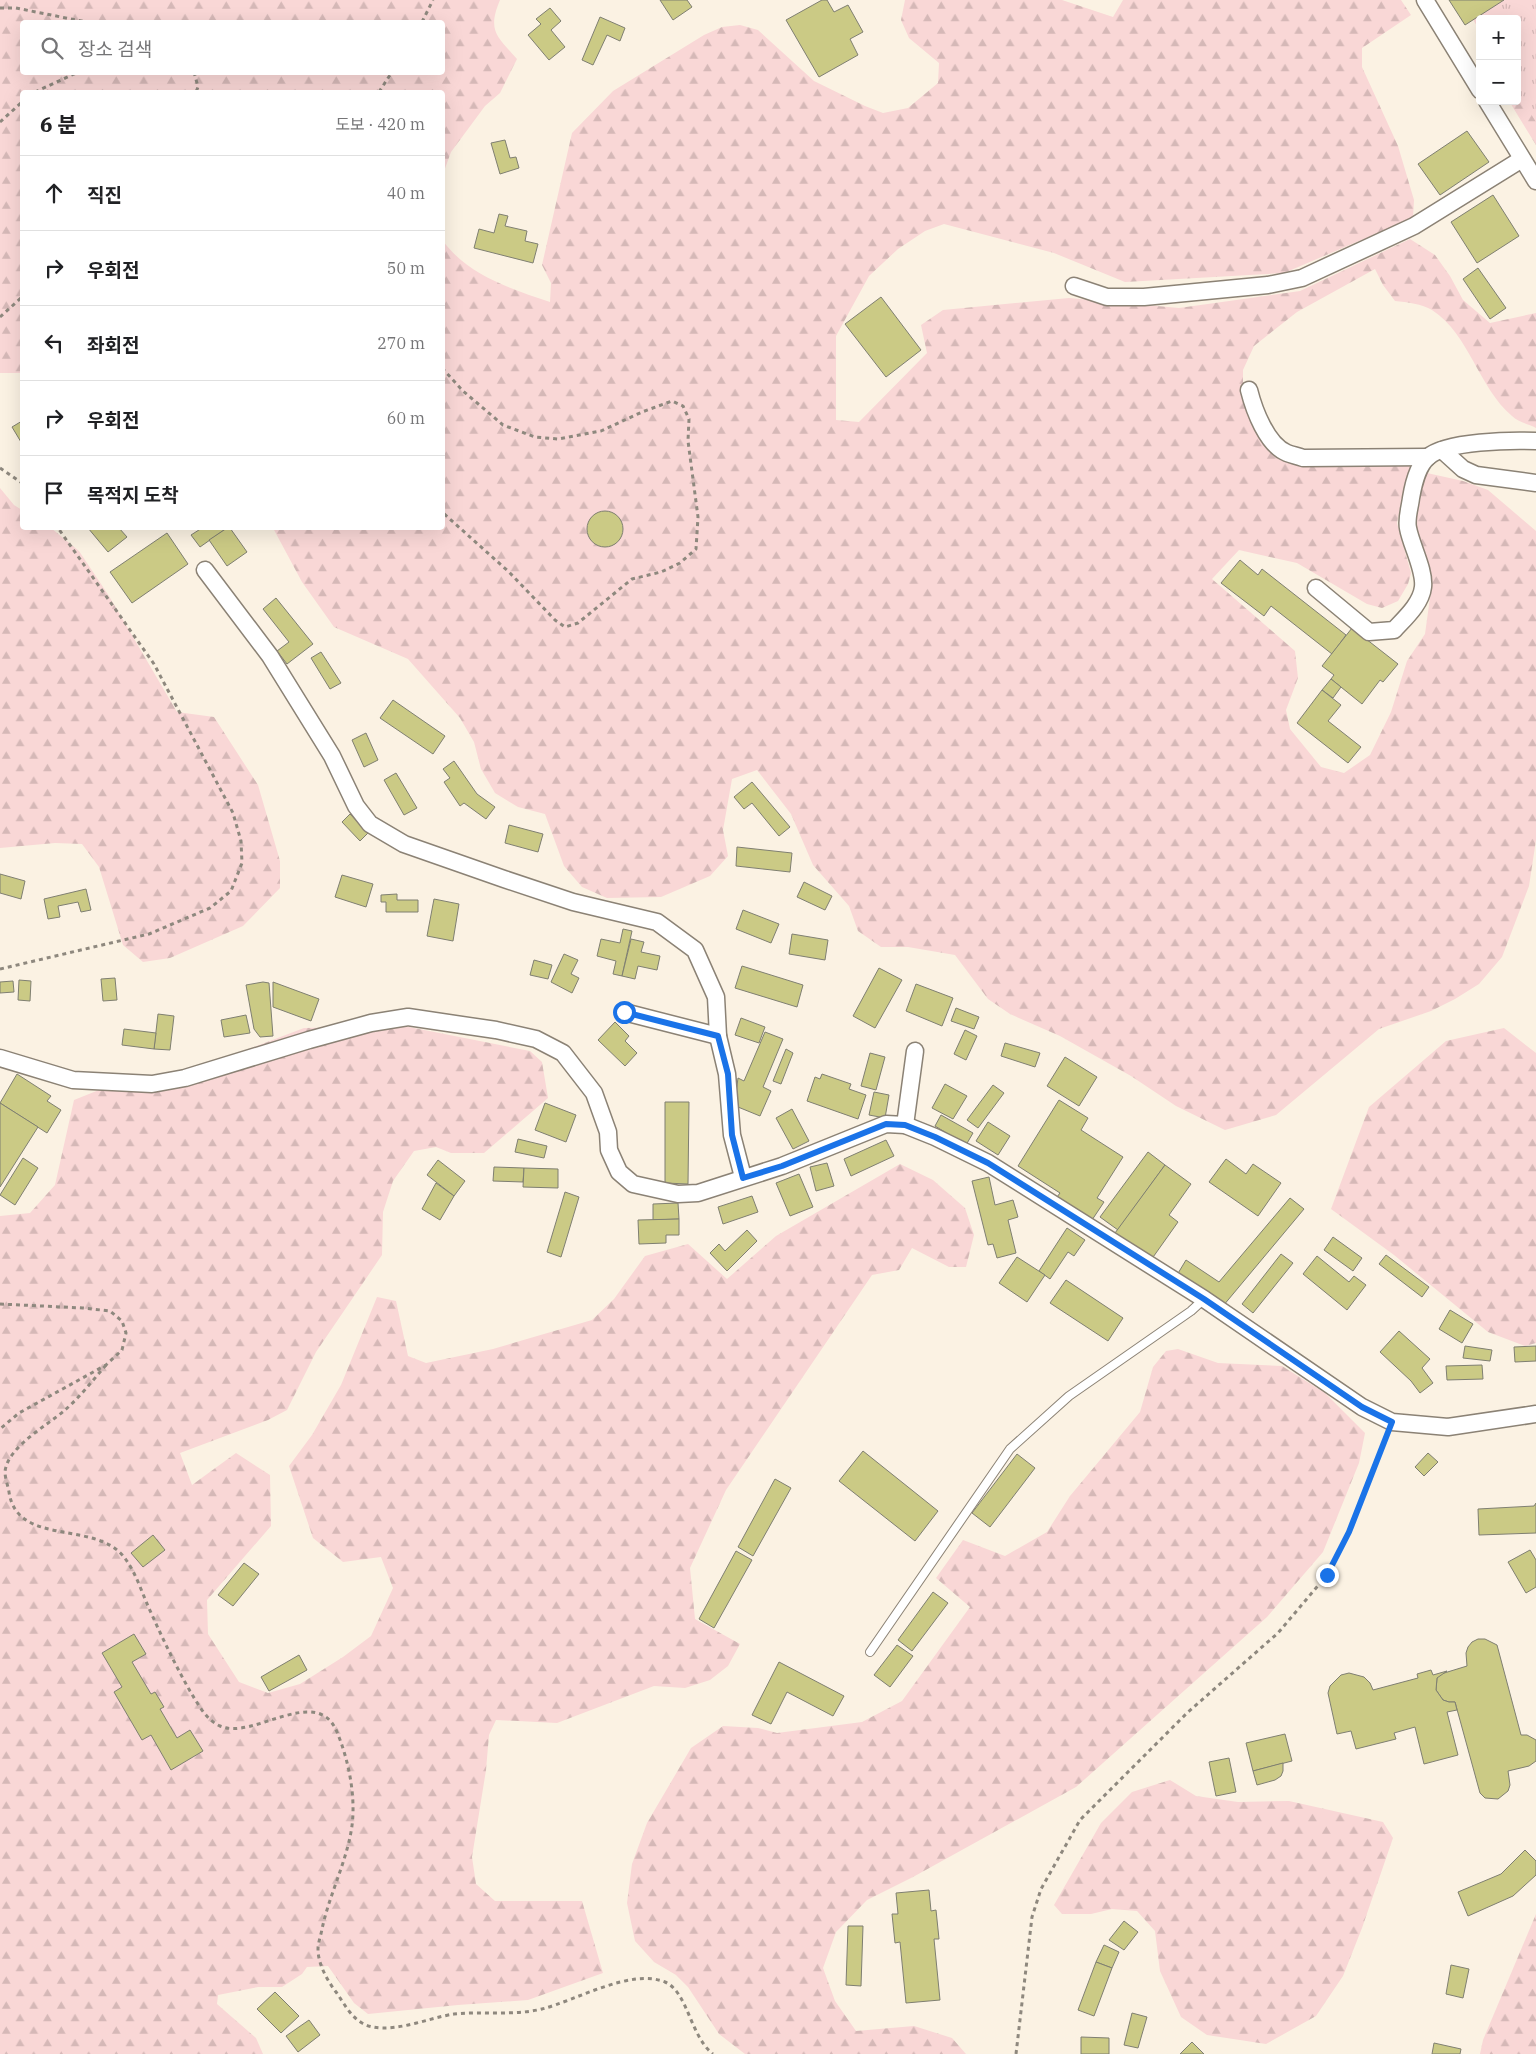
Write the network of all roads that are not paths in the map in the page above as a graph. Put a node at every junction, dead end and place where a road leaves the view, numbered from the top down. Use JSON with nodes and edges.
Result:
{"nodes":[{"id":1,"x":1425,"y":0,"type":"edge"},
{"id":2,"x":1476,"y":83,"type":"edge"},
{"id":3,"x":1488,"y":105,"type":"edge"},
{"id":4,"x":1522,"y":159,"type":"junction"},
{"id":5,"x":1536,"y":181,"type":"edge"},
{"id":6,"x":1074,"y":286,"type":"dead end"},
{"id":7,"x":1249,"y":390,"type":"dead end"},
{"id":8,"x":1536,"y":441,"type":"edge"},
{"id":9,"x":1435,"y":453,"type":"junction"},
{"id":10,"x":1536,"y":483,"type":"edge"},
{"id":11,"x":205,"y":570,"type":"dead end"},
{"id":12,"x":1316,"y":588,"type":"dead end"},
{"id":13,"x":624,"y":1012,"type":"dead end"},
{"id":14,"x":718,"y":1036,"type":"junction"},
{"id":15,"x":915,"y":1051,"type":"dead end"},
{"id":16,"x":0,"y":1058,"type":"edge"},
{"id":17,"x":905,"y":1125,"type":"junction"},
{"id":18,"x":743,"y":1178,"type":"junction"},
{"id":19,"x":1204,"y":1299,"type":"junction"},
{"id":20,"x":1536,"y":1414,"type":"edge"},
{"id":21,"x":870,"y":1652,"type":"dead end"}],
"edges":[{"from":1,"to":2,"type":"street"},
{"from":3,"to":4,"type":"street"},
{"from":4,"to":5,"type":"street"},
{"from":4,"to":6,"type":"street"},
{"from":7,"to":9,"type":"street"},
{"from":8,"to":9,"type":"street"},
{"from":9,"to":10,"type":"street"},
{"from":9,"to":12,"type":"street"},
{"from":11,"to":14,"type":"street"},
{"from":13,"to":14,"type":"street"},
{"from":14,"to":18,"type":"street"},
{"from":15,"to":17,"type":"street"},
{"from":16,"to":18,"type":"street"},
{"from":17,"to":18,"type":"street"},
{"from":17,"to":19,"type":"street"},
{"from":19,"to":20,"type":"street"},
{"from":19,"to":21,"type":"lane"}]}
